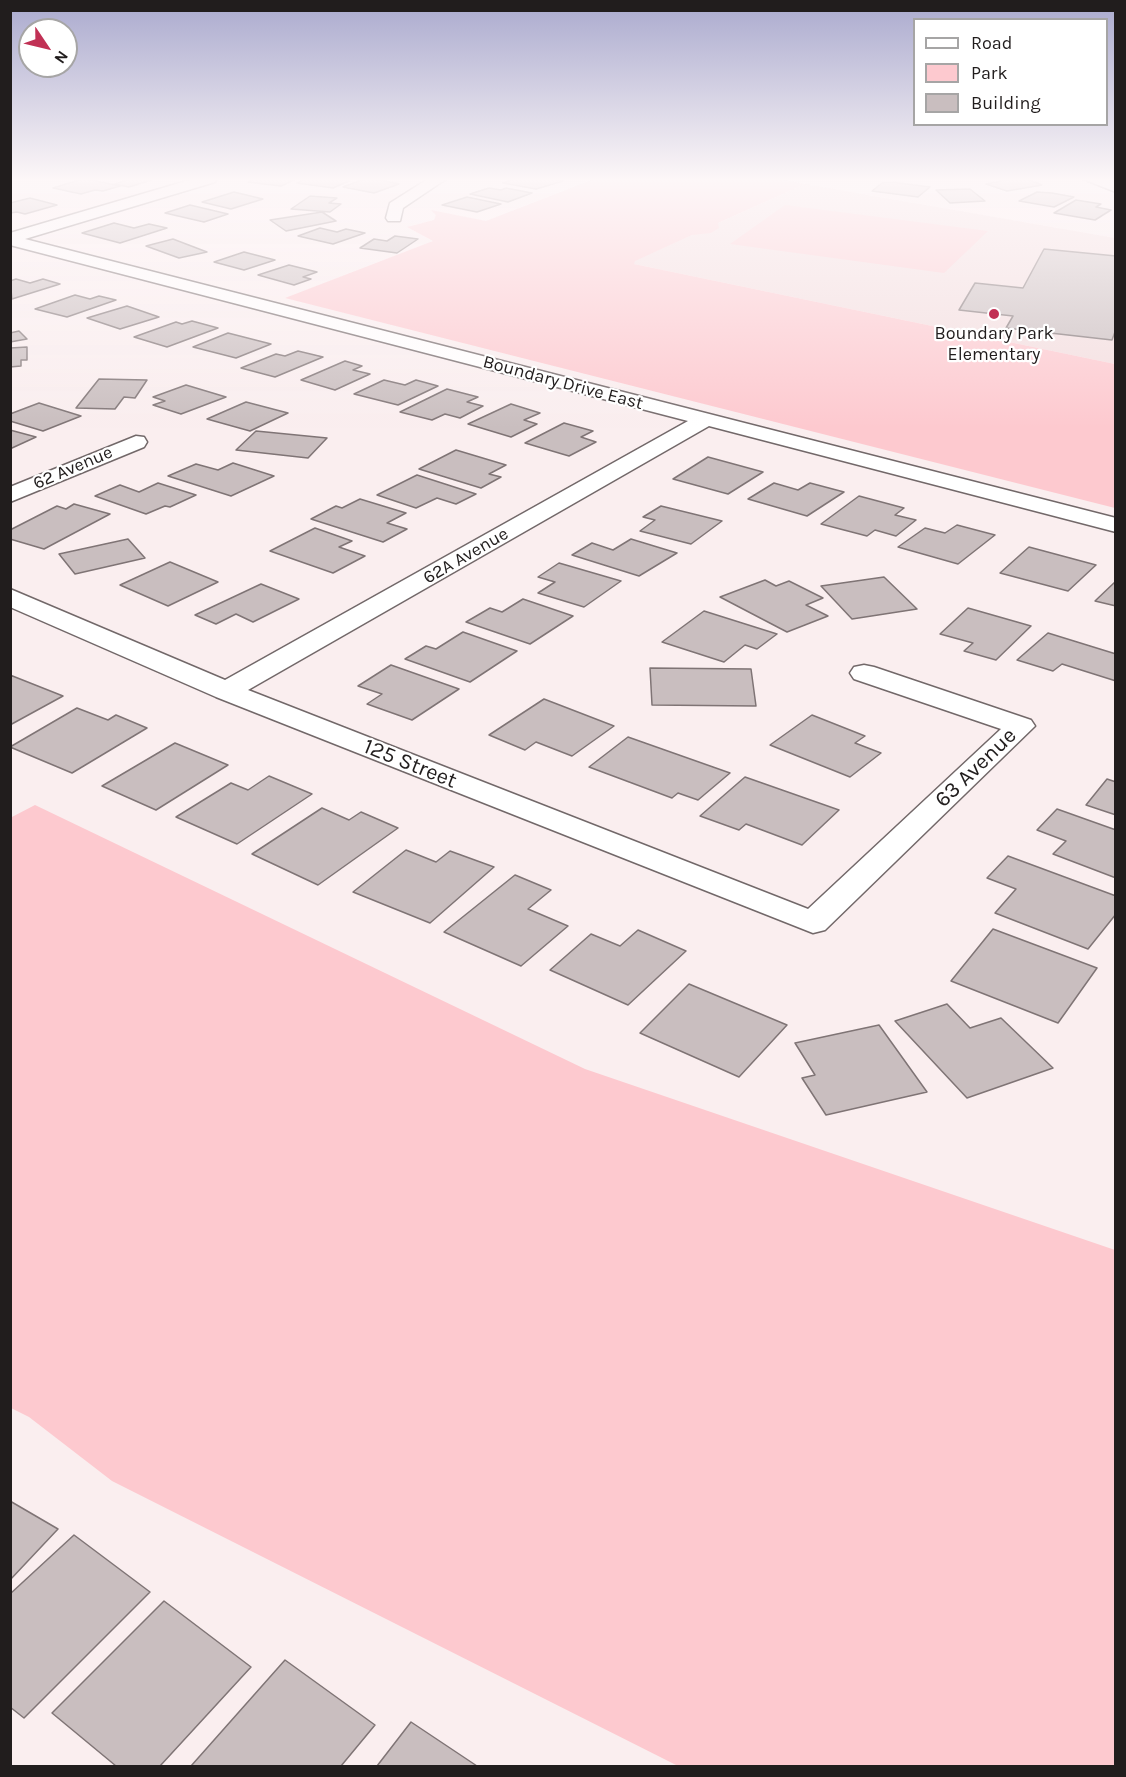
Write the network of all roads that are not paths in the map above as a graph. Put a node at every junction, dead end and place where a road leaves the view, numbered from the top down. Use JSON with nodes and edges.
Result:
{"nodes":[{"id":1,"x":98,"y":262,"type":"edge"},
{"id":2,"x":705,"y":420,"type":"junction"},
{"id":3,"x":136,"y":442,"type":"dead end"},
{"id":4,"x":10,"y":495,"type":"edge"},
{"id":5,"x":1116,"y":525,"type":"edge"},
{"id":6,"x":10,"y":597,"type":"edge"},
{"id":7,"x":864,"y":673,"type":"dead end"},
{"id":8,"x":226,"y":691,"type":"junction"},
{"id":9,"x":813,"y":923,"type":"joint"}],
"edges":[{"from":1,"to":2,"type":"street","name":"Boundary Drive East"},
{"from":2,"to":5,"type":"street","name":"Boundary Drive East"},
{"from":2,"to":8,"type":"street","name":"62A Avenue"},
{"from":3,"to":4,"type":"street","name":"62 Avenue"},
{"from":6,"to":8,"type":"street","name":"125 Street"},
{"from":7,"to":9,"type":"street","name":"63 Avenue"},
{"from":8,"to":9,"type":"street","name":"125 Street"}]}
